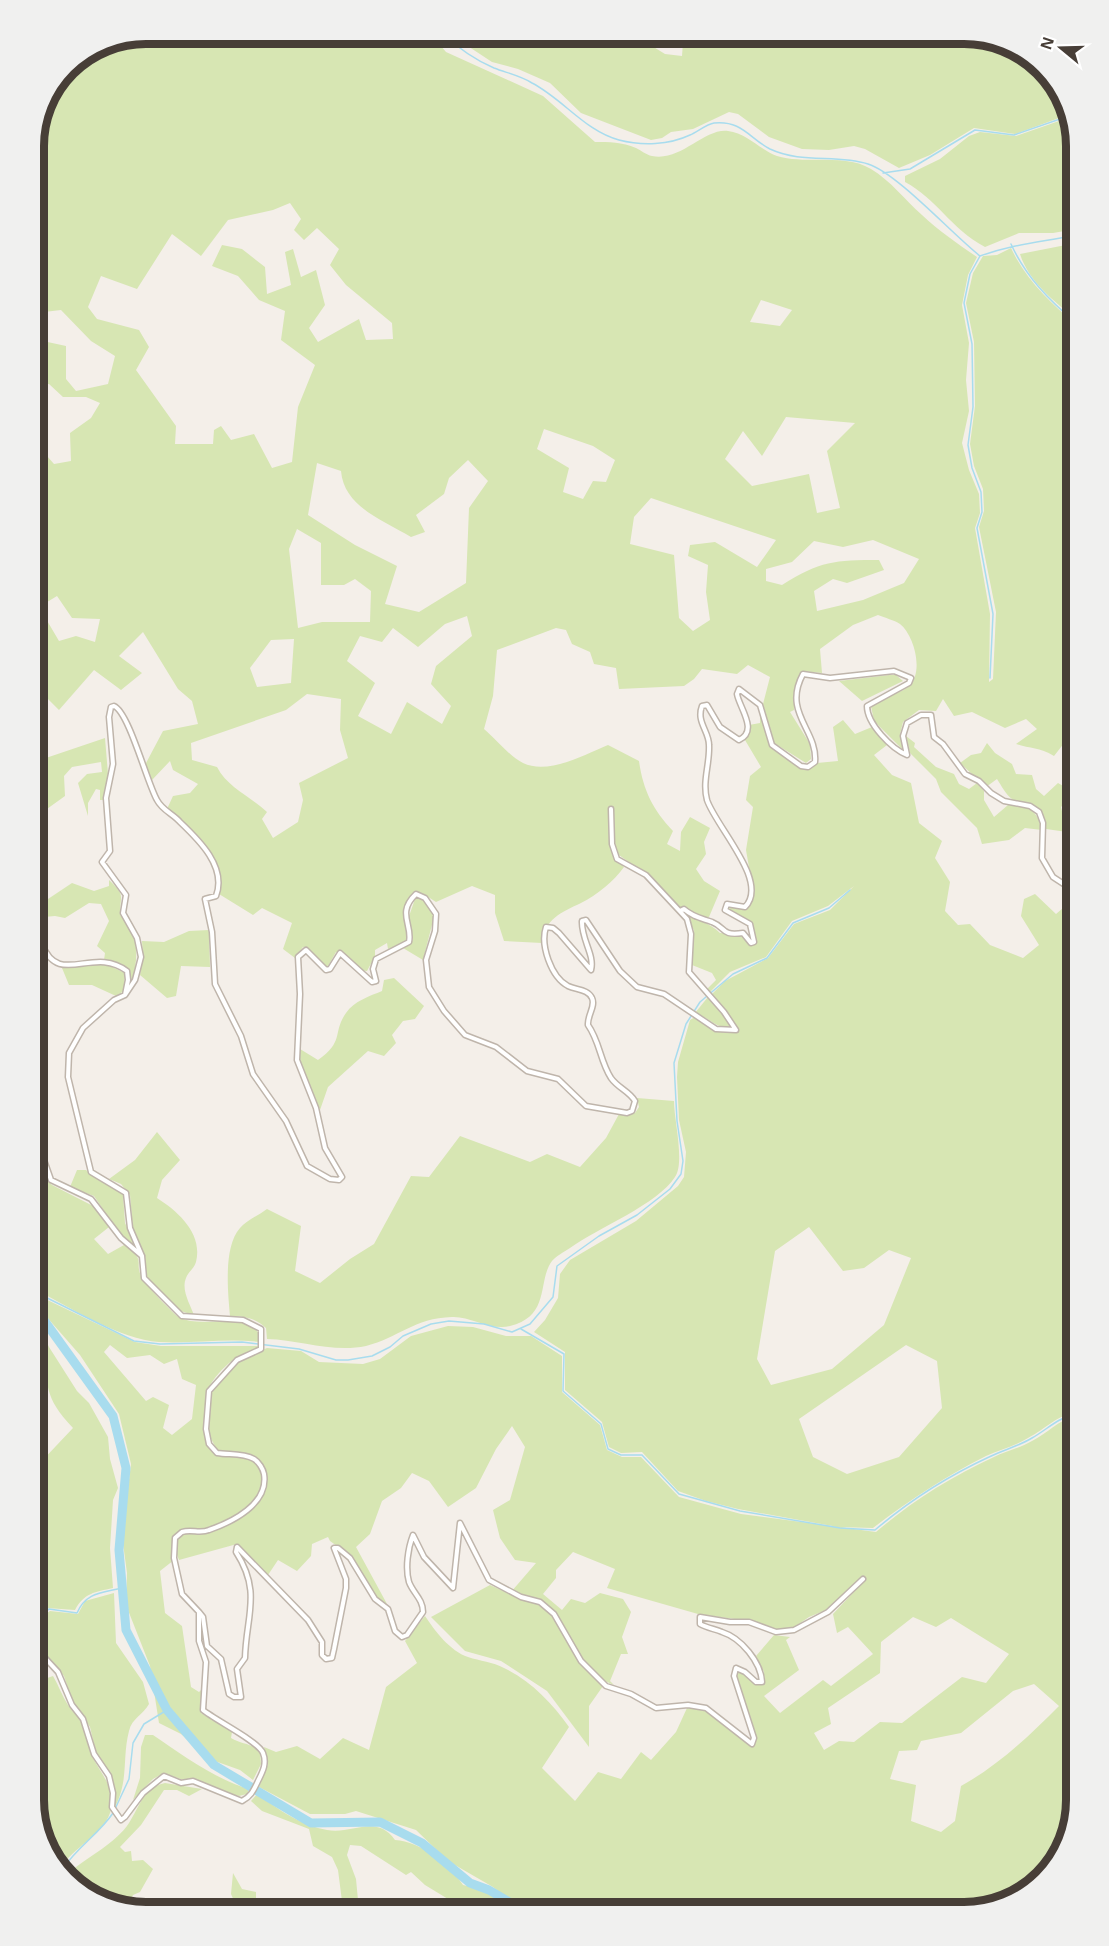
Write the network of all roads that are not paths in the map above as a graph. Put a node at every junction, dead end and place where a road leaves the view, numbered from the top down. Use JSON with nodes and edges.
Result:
{"nodes":[{"id":1,"x":611,"y":809,"type":"dead end"},
{"id":2,"x":1066,"y":885,"type":"edge"},
{"id":3,"x":680,"y":911,"type":"junction"},
{"id":4,"x":44,"y":950,"type":"edge"},
{"id":5,"x":125,"y":995,"type":"junction"},
{"id":6,"x":44,"y":1161,"type":"edge"},
{"id":7,"x":142,"y":1256,"type":"junction"},
{"id":8,"x":863,"y":1579,"type":"dead end"},
{"id":9,"x":199,"y":1612,"type":"junction"},
{"id":10,"x":44,"y":1657,"type":"edge"}],
"edges":[{"from":1,"to":3,"type":"street"},
{"from":2,"to":3,"type":"street"},
{"from":3,"to":5,"type":"street"},
{"from":4,"to":5,"type":"street"},
{"from":5,"to":7,"type":"street"},
{"from":6,"to":7,"type":"street"},
{"from":7,"to":9,"type":"street"},
{"from":8,"to":9,"type":"street"},
{"from":9,"to":10,"type":"street"}]}
